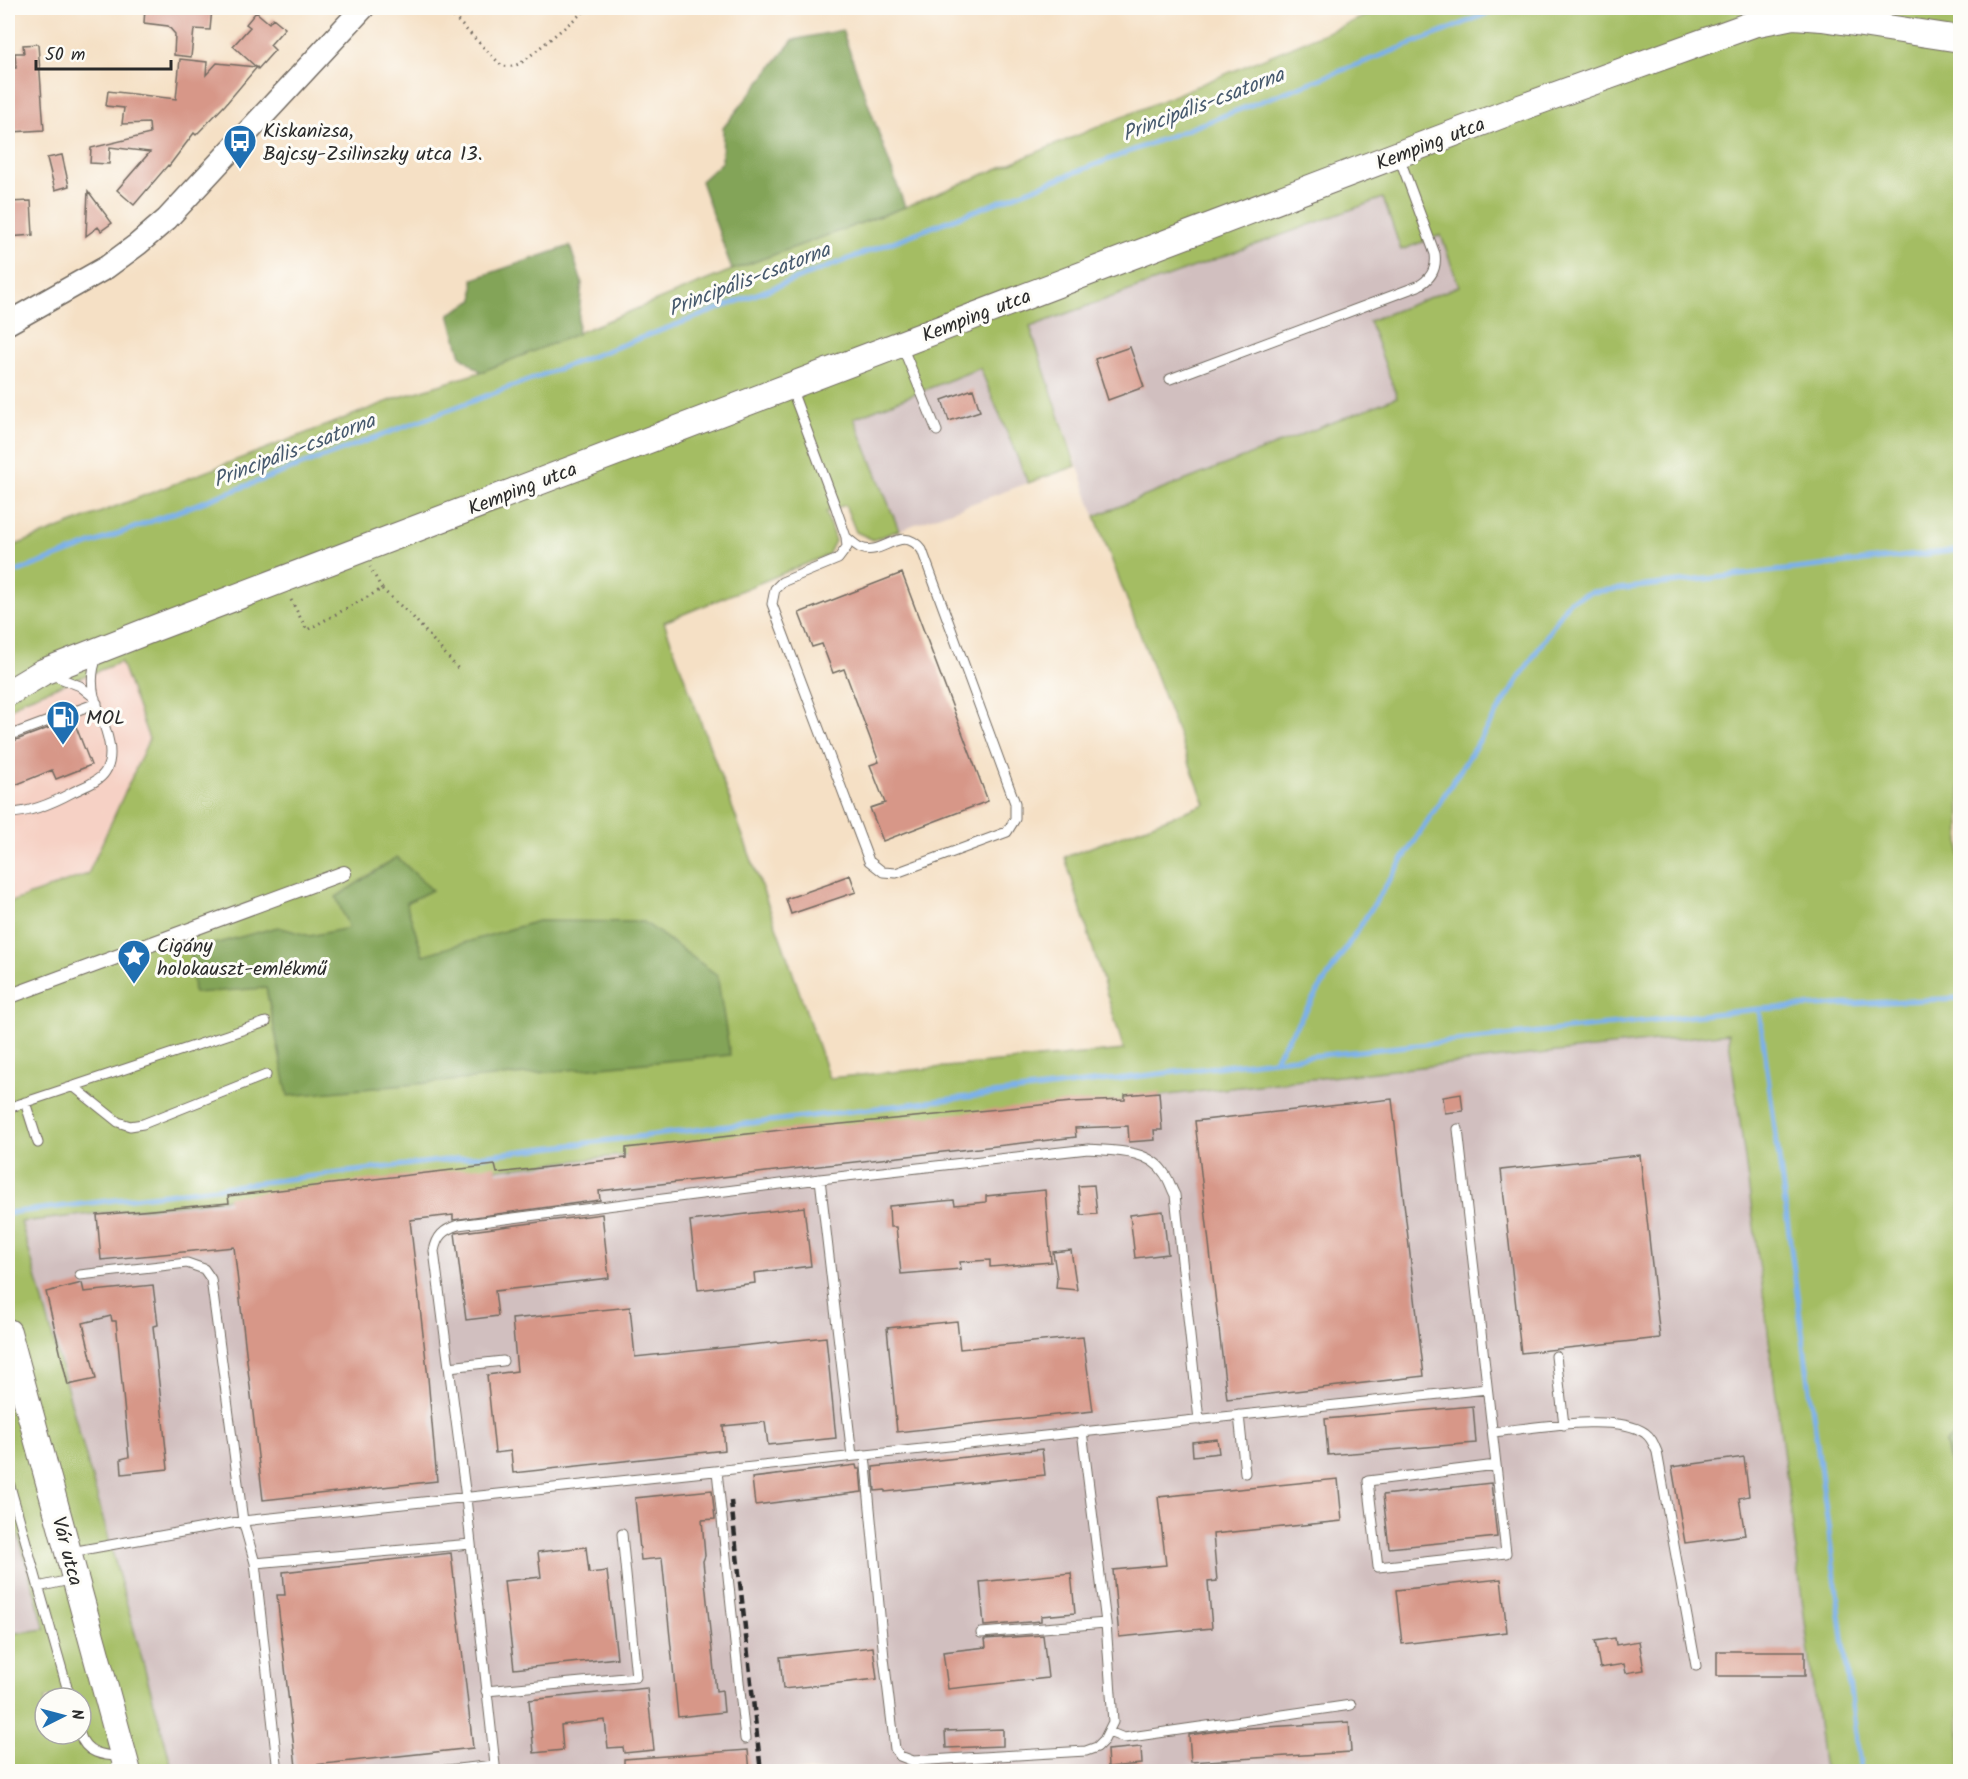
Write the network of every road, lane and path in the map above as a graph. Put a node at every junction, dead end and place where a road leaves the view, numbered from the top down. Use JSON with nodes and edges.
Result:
{"nodes":[{"id":1,"x":363,"y":8,"type":"edge"},
{"id":2,"x":445,"y":8,"type":"edge"},
{"id":3,"x":588,"y":8,"type":"edge"},
{"id":4,"x":1960,"y":39,"type":"edge"},
{"id":5,"x":1399,"y":155,"type":"junction"},
{"id":6,"x":8,"y":323,"type":"edge"},
{"id":7,"x":901,"y":344,"type":"junction"},
{"id":8,"x":1170,"y":379,"type":"dead end"},
{"id":9,"x":790,"y":386,"type":"junction"},
{"id":10,"x":937,"y":431,"type":"dead end"},
{"id":11,"x":846,"y":537,"type":"junction"},
{"id":12,"x":361,"y":550,"type":"junction"},
{"id":13,"x":281,"y":580,"type":"junction"},
{"id":14,"x":382,"y":589,"type":"junction"},
{"id":15,"x":100,"y":649,"type":"junction"},
{"id":16,"x":460,"y":671,"type":"dead end"},
{"id":17,"x":43,"y":672,"type":"junction"},
{"id":18,"x":8,"y":693,"type":"edge"},
{"id":19,"x":96,"y":700,"type":"junction"},
{"id":20,"x":8,"y":736,"type":"edge"},
{"id":21,"x":8,"y":813,"type":"edge"},
{"id":22,"x":344,"y":873,"type":"dead end"},
{"id":23,"x":8,"y":997,"type":"edge"},
{"id":24,"x":266,"y":1022,"type":"dead end"},
{"id":25,"x":266,"y":1075,"type":"dead end"},
{"id":26,"x":74,"y":1086,"type":"junction"},
{"id":27,"x":25,"y":1102,"type":"junction"},
{"id":28,"x":8,"y":1108,"type":"edge"},
{"id":29,"x":1458,"y":1129,"type":"dead end"},
{"id":30,"x":38,"y":1143,"type":"dead end"},
{"id":31,"x":820,"y":1179,"type":"junction"},
{"id":32,"x":80,"y":1275,"type":"dead end"},
{"id":33,"x":8,"y":1332,"type":"edge"},
{"id":34,"x":1556,"y":1356,"type":"dead end"},
{"id":35,"x":503,"y":1361,"type":"dead end"},
{"id":36,"x":449,"y":1367,"type":"junction"},
{"id":37,"x":1487,"y":1389,"type":"junction"},
{"id":38,"x":1239,"y":1415,"type":"junction"},
{"id":39,"x":1199,"y":1420,"type":"junction"},
{"id":40,"x":1564,"y":1425,"type":"junction"},
{"id":41,"x":1082,"y":1431,"type":"junction"},
{"id":42,"x":1493,"y":1432,"type":"junction"},
{"id":43,"x":865,"y":1455,"type":"junction"},
{"id":44,"x":852,"y":1456,"type":"junction"},
{"id":45,"x":1496,"y":1465,"type":"junction"},
{"id":46,"x":717,"y":1471,"type":"junction"},
{"id":47,"x":1245,"y":1473,"type":"dead end"},
{"id":48,"x":8,"y":1479,"type":"edge"},
{"id":49,"x":466,"y":1498,"type":"junction"},
{"id":50,"x":243,"y":1521,"type":"junction"},
{"id":51,"x":622,"y":1534,"type":"dead end"},
{"id":52,"x":471,"y":1544,"type":"junction"},
{"id":53,"x":68,"y":1552,"type":"junction"},
{"id":54,"x":255,"y":1563,"type":"junction"},
{"id":55,"x":75,"y":1579,"type":"junction"},
{"id":56,"x":38,"y":1587,"type":"junction"},
{"id":57,"x":1106,"y":1623,"type":"junction"},
{"id":58,"x":981,"y":1633,"type":"dead end"},
{"id":59,"x":1696,"y":1666,"type":"dead end"},
{"id":60,"x":67,"y":1686,"type":"edge"},
{"id":61,"x":486,"y":1691,"type":"junction"},
{"id":62,"x":1351,"y":1705,"type":"dead end"},
{"id":63,"x":1109,"y":1732,"type":"junction"},
{"id":64,"x":745,"y":1739,"type":"dead end"},
{"id":65,"x":86,"y":1746,"type":"edge"},
{"id":66,"x":126,"y":1764,"type":"edge"},
{"id":67,"x":278,"y":1772,"type":"edge"},
{"id":68,"x":429,"y":1772,"type":"edge"}],
"edges":[{"from":1,"to":6,"type":"street"},
{"from":2,"to":3,"type":"path"},
{"from":4,"to":5,"type":"main road","name":"Kemping utca"},
{"from":5,"to":7,"type":"main road","name":"Kemping utca"},
{"from":5,"to":8,"type":"lane"},
{"from":7,"to":9,"type":"main road","name":"Kemping utca"},
{"from":7,"to":10,"type":"lane"},
{"from":9,"to":11,"type":"lane"},
{"from":9,"to":12,"type":"main road","name":"Kemping utca"},
{"from":11,"to":11,"type":"lane"},
{"from":12,"to":13,"type":"main road","name":"Kemping utca"},
{"from":12,"to":14,"type":"path"},
{"from":13,"to":14,"type":"path"},
{"from":13,"to":15,"type":"main road","name":"Kemping utca"},
{"from":14,"to":16,"type":"path"},
{"from":15,"to":17,"type":"main road","name":"Kemping utca"},
{"from":15,"to":19,"type":"lane"},
{"from":17,"to":18,"type":"main road","name":"Kemping utca"},
{"from":17,"to":19,"type":"lane"},
{"from":19,"to":20,"type":"lane"},
{"from":19,"to":21,"type":"lane"},
{"from":22,"to":23,"type":"street"},
{"from":24,"to":26,"type":"lane"},
{"from":25,"to":26,"type":"lane"},
{"from":26,"to":27,"type":"lane"},
{"from":27,"to":28,"type":"lane"},
{"from":27,"to":30,"type":"lane"},
{"from":29,"to":37,"type":"lane"},
{"from":31,"to":36,"type":"lane"},
{"from":31,"to":39,"type":"lane"},
{"from":31,"to":44,"type":"lane"},
{"from":32,"to":50,"type":"lane"},
{"from":33,"to":53,"type":"main road","name":"Vár utca"},
{"from":34,"to":40,"type":"lane"},
{"from":35,"to":36,"type":"lane"},
{"from":36,"to":49,"type":"lane"},
{"from":37,"to":38,"type":"lane"},
{"from":37,"to":42,"type":"lane"},
{"from":38,"to":39,"type":"lane"},
{"from":38,"to":47,"type":"lane"},
{"from":39,"to":41,"type":"lane"},
{"from":40,"to":42,"type":"lane"},
{"from":40,"to":59,"type":"lane"},
{"from":41,"to":43,"type":"lane"},
{"from":41,"to":57,"type":"lane"},
{"from":42,"to":45,"type":"lane"},
{"from":43,"to":44,"type":"lane"},
{"from":43,"to":63,"type":"lane"},
{"from":44,"to":46,"type":"lane"},
{"from":45,"to":45,"type":"lane"},
{"from":46,"to":49,"type":"lane"},
{"from":46,"to":64,"type":"lane"},
{"from":48,"to":56,"type":"lane"},
{"from":49,"to":50,"type":"lane"},
{"from":49,"to":52,"type":"lane"},
{"from":50,"to":53,"type":"lane"},
{"from":50,"to":54,"type":"lane"},
{"from":51,"to":61,"type":"lane"},
{"from":52,"to":54,"type":"lane"},
{"from":52,"to":61,"type":"lane"},
{"from":53,"to":55,"type":"main road","name":"Vár utca"},
{"from":54,"to":67,"type":"lane"},
{"from":55,"to":56,"type":"lane"},
{"from":55,"to":66,"type":"main road","name":"Vár utca"},
{"from":56,"to":60,"type":"lane"},
{"from":57,"to":58,"type":"lane"},
{"from":57,"to":63,"type":"lane"},
{"from":61,"to":68,"type":"lane"},
{"from":62,"to":63,"type":"lane"},
{"from":65,"to":66,"type":"lane"}]}
